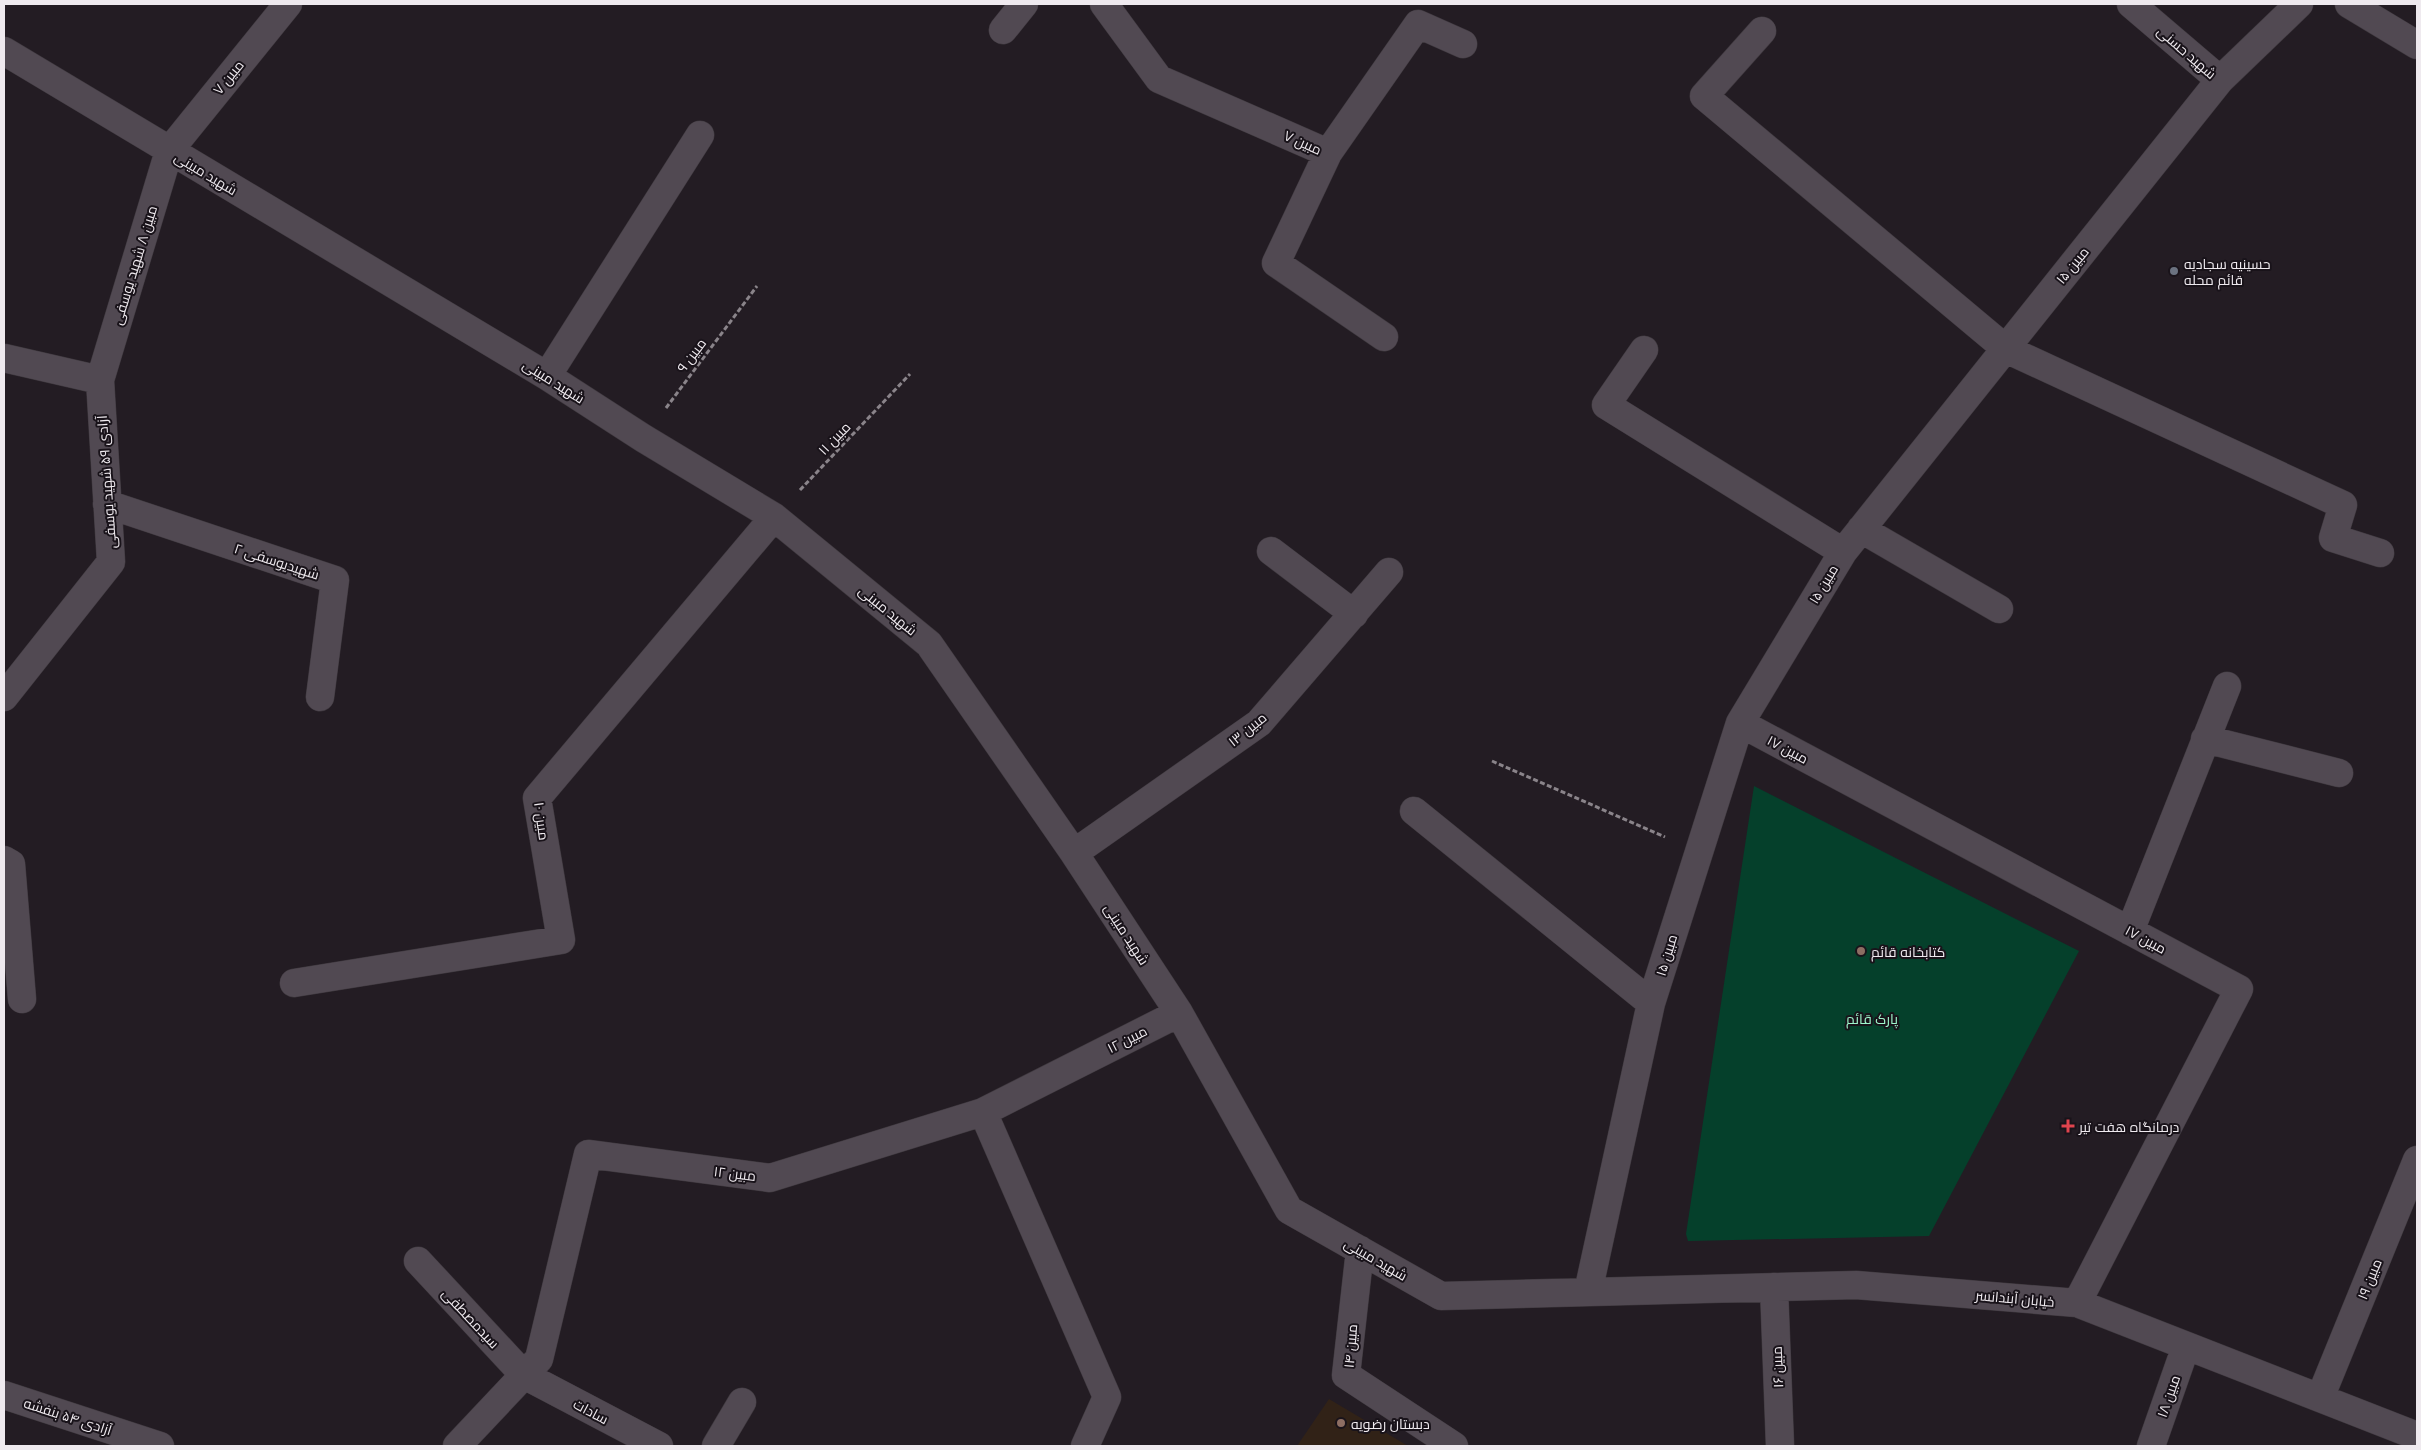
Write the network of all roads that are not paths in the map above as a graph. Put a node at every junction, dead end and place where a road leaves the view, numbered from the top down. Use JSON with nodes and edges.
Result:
{"nodes":[{"id":1,"x":288,"y":4,"type":"edge"},
{"id":2,"x":1024,"y":4,"type":"edge"},
{"id":3,"x":1104,"y":4,"type":"edge"},
{"id":4,"x":2131,"y":4,"type":"edge"},
{"id":5,"x":2299,"y":4,"type":"edge"},
{"id":6,"x":2349,"y":4,"type":"edge"},
{"id":7,"x":1003,"y":30,"type":"dead end"},
{"id":8,"x":1762,"y":31,"type":"dead end"},
{"id":9,"x":1463,"y":44,"type":"dead end"},
{"id":10,"x":2417,"y":45,"type":"edge"},
{"id":11,"x":4,"y":51,"type":"edge"},
{"id":12,"x":2220,"y":80,"type":"junction"},
{"id":13,"x":700,"y":134,"type":"dead end"},
{"id":14,"x":168,"y":151,"type":"junction"},
{"id":15,"x":1328,"y":153,"type":"junction"},
{"id":16,"x":1384,"y":337,"type":"dead end"},
{"id":17,"x":2006,"y":349,"type":"junction"},
{"id":18,"x":1644,"y":350,"type":"dead end"},
{"id":19,"x":5,"y":360,"type":"edge"},
{"id":20,"x":547,"y":376,"type":"junction"},
{"id":21,"x":100,"y":380,"type":"junction"},
{"id":22,"x":107,"y":504,"type":"junction"},
{"id":23,"x":774,"y":517,"type":"junction"},
{"id":24,"x":1861,"y":529,"type":"junction"},
{"id":25,"x":1272,"y":551,"type":"dead end"},
{"id":26,"x":1843,"y":552,"type":"junction"},
{"id":27,"x":2380,"y":552,"type":"dead end"},
{"id":28,"x":1389,"y":572,"type":"dead end"},
{"id":29,"x":1999,"y":609,"type":"dead end"},
{"id":30,"x":1354,"y":614,"type":"junction"},
{"id":31,"x":2227,"y":686,"type":"dead end"},
{"id":32,"x":4,"y":697,"type":"edge"},
{"id":33,"x":320,"y":697,"type":"dead end"},
{"id":34,"x":1740,"y":723,"type":"junction"},
{"id":35,"x":2205,"y":739,"type":"junction"},
{"id":36,"x":2339,"y":773,"type":"dead end"},
{"id":37,"x":1414,"y":811,"type":"dead end"},
{"id":38,"x":1074,"y":853,"type":"junction"},
{"id":39,"x":4,"y":860,"type":"edge"},
{"id":40,"x":2130,"y":931,"type":"junction"},
{"id":41,"x":294,"y":983,"type":"dead end"},
{"id":42,"x":22,"y":999,"type":"dead end"},
{"id":43,"x":1651,"y":1003,"type":"junction"},
{"id":44,"x":1178,"y":1013,"type":"junction"},
{"id":45,"x":983,"y":1112,"type":"junction"},
{"id":46,"x":2417,"y":1160,"type":"edge"},
{"id":47,"x":1360,"y":1250,"type":"junction"},
{"id":48,"x":418,"y":1261,"type":"dead end"},
{"id":49,"x":1774,"y":1287,"type":"junction"},
{"id":50,"x":1588,"y":1292,"type":"junction"},
{"id":51,"x":2077,"y":1303,"type":"junction"},
{"id":52,"x":2186,"y":1346,"type":"junction"},
{"id":53,"x":524,"y":1375,"type":"junction"},
{"id":54,"x":4,"y":1395,"type":"edge"},
{"id":55,"x":2320,"y":1398,"type":"junction"},
{"id":56,"x":742,"y":1402,"type":"dead end"},
{"id":57,"x":2417,"y":1436,"type":"edge"},
{"id":58,"x":160,"y":1446,"type":"edge"},
{"id":59,"x":458,"y":1446,"type":"edge"},
{"id":60,"x":658,"y":1446,"type":"edge"},
{"id":61,"x":716,"y":1446,"type":"edge"},
{"id":62,"x":1086,"y":1446,"type":"edge"},
{"id":63,"x":1454,"y":1446,"type":"edge"},
{"id":64,"x":1780,"y":1446,"type":"edge"},
{"id":65,"x":2151,"y":1446,"type":"edge"}],
"edges":[{"from":1,"to":14,"type":"street","name":"مبین ۷"},
{"from":2,"to":7,"type":"street"},
{"from":3,"to":15,"type":"street","name":"مبین ۷"},
{"from":4,"to":12,"type":"street","name":"شهید حسنی"},
{"from":5,"to":12,"type":"street","name":"مبین ۱۵"},
{"from":6,"to":10,"type":"street"},
{"from":8,"to":17,"type":"street"},
{"from":9,"to":15,"type":"street"},
{"from":11,"to":14,"type":"street","name":"شهید مبینی"},
{"from":12,"to":17,"type":"street","name":"مبین ۱۵"},
{"from":13,"to":20,"type":"street"},
{"from":14,"to":20,"type":"street","name":"شهید مبینی"},
{"from":14,"to":21,"type":"street","name":"مبین ۸ شهید یوسفی"},
{"from":15,"to":16,"type":"street","name":"مبین ۷"},
{"from":17,"to":24,"type":"street","name":"مبین ۱۵"},
{"from":17,"to":27,"type":"street"},
{"from":18,"to":26,"type":"street"},
{"from":19,"to":21,"type":"street"},
{"from":20,"to":23,"type":"street","name":"شهید مبینی"},
{"from":21,"to":22,"type":"street","name":"آزادی ۵۹ شهید یوسفی"},
{"from":22,"to":32,"type":"street","name":"آزادی ۵۹ شهید یوسفی"},
{"from":22,"to":33,"type":"street","name":"شهیدیوسفی ۲"},
{"from":23,"to":38,"type":"street","name":"شهید مبینی"},
{"from":23,"to":41,"type":"street","name":"مبین ۱۰"},
{"from":24,"to":26,"type":"street","name":"مبین ۱۵"},
{"from":24,"to":29,"type":"street"},
{"from":25,"to":30,"type":"street"},
{"from":26,"to":34,"type":"street","name":"مبین ۱۵"},
{"from":28,"to":30,"type":"street","name":"مبین ۱۳"},
{"from":30,"to":38,"type":"street","name":"مبین ۱۳"},
{"from":31,"to":35,"type":"street"},
{"from":34,"to":40,"type":"street","name":"مبین ۱۷"},
{"from":34,"to":43,"type":"street","name":"مبین ۱۵"},
{"from":35,"to":36,"type":"street"},
{"from":35,"to":40,"type":"street"},
{"from":37,"to":43,"type":"street"},
{"from":38,"to":44,"type":"street","name":"شهید مبینی"},
{"from":39,"to":42,"type":"street"},
{"from":40,"to":51,"type":"street","name":"مبین ۱۷"},
{"from":43,"to":50,"type":"street","name":"مبین ۱۵"},
{"from":44,"to":45,"type":"street","name":"مبین ۱۲"},
{"from":44,"to":47,"type":"street","name":"شهید مبینی"},
{"from":45,"to":53,"type":"street","name":"مبین ۱۲"},
{"from":45,"to":62,"type":"street"},
{"from":46,"to":55,"type":"street","name":"مبین ۱۹"},
{"from":47,"to":50,"type":"street","name":"شهید مبینی"},
{"from":47,"to":63,"type":"street","name":"مبین ۱۴"},
{"from":48,"to":53,"type":"street","name":"سیدمصطفی"},
{"from":49,"to":50,"type":"street","name":"خیابان آبندانسر"},
{"from":49,"to":51,"type":"street","name":"خیابان آبندانسر"},
{"from":49,"to":64,"type":"street","name":"مبین ۱۶"},
{"from":51,"to":52,"type":"street","name":"خیابان آبندانسر"},
{"from":52,"to":55,"type":"street","name":"خیابان آبندانسر"},
{"from":52,"to":65,"type":"street","name":"مبین ۱۸"},
{"from":53,"to":59,"type":"street","name":"مبین ۱۲"},
{"from":53,"to":60,"type":"street","name":"سادات"},
{"from":54,"to":58,"type":"street","name":"آزادی ۵۴ بنفشه"},
{"from":55,"to":57,"type":"street","name":"خیابان آبندانسر"},
{"from":56,"to":61,"type":"street"}]}
